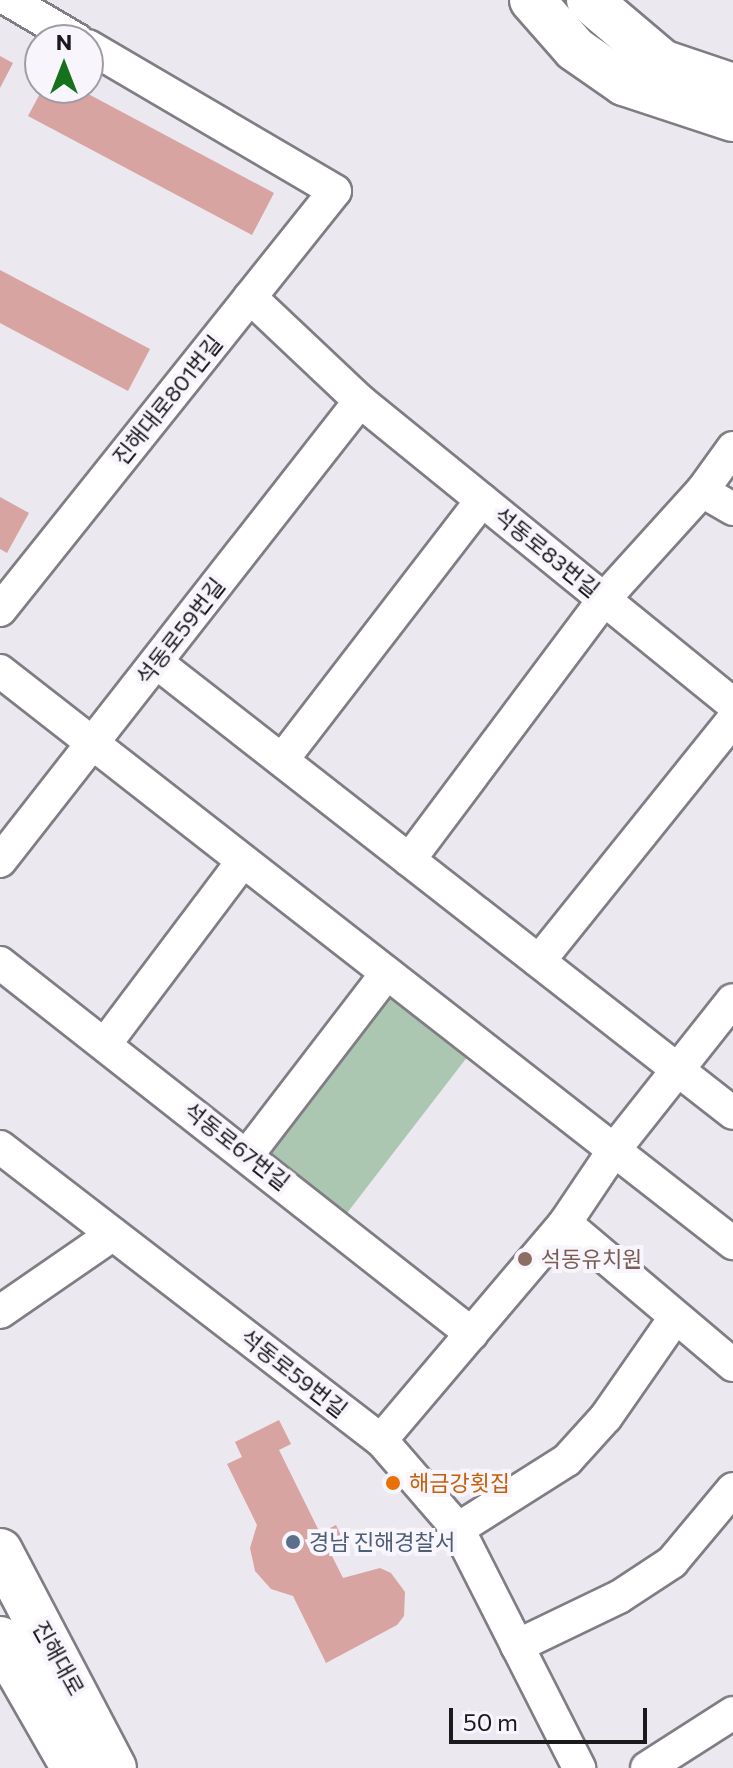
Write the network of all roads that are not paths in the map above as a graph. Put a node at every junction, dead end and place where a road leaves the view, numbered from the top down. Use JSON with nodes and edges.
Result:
{"nodes":[{"id":1,"x":9,"y":0,"type":"edge"},
{"id":2,"x":519,"y":0,"type":"edge"},
{"id":3,"x":532,"y":0,"type":"edge"},
{"id":4,"x":557,"y":0,"type":"edge"},
{"id":5,"x":589,"y":0,"type":"edge"},
{"id":6,"x":50,"y":24,"type":"edge"},
{"id":7,"x":575,"y":49,"type":"junction"},
{"id":8,"x":104,"y":55,"type":"edge"},
{"id":9,"x":733,"y":86,"type":"edge"},
{"id":10,"x":733,"y":98,"type":"edge"},
{"id":11,"x":733,"y":119,"type":"edge"},
{"id":12,"x":250,"y":297,"type":"junction"},
{"id":13,"x":360,"y":401,"type":"junction"},
{"id":14,"x":733,"y":448,"type":"edge"},
{"id":15,"x":702,"y":491,"type":"junction"},
{"id":16,"x":482,"y":500,"type":"junction"},
{"id":17,"x":733,"y":509,"type":"edge"},
{"id":18,"x":604,"y":599,"type":"junction"},
{"id":19,"x":0,"y":610,"type":"edge"},
{"id":20,"x":156,"y":662,"type":"junction"},
{"id":21,"x":0,"y":671,"type":"edge"},
{"id":22,"x":733,"y":704,"type":"edge"},
{"id":23,"x":733,"y":720,"type":"edge"},
{"id":24,"x":92,"y":743,"type":"junction"},
{"id":25,"x":282,"y":760,"type":"junction"},
{"id":26,"x":409,"y":860,"type":"junction"},
{"id":27,"x":0,"y":861,"type":"edge"},
{"id":28,"x":243,"y":861,"type":"junction"},
{"id":29,"x":539,"y":961,"type":"junction"},
{"id":30,"x":0,"y":963,"type":"edge"},
{"id":31,"x":387,"y":973,"type":"junction"},
{"id":32,"x":733,"y":1000,"type":"edge"},
{"id":33,"x":105,"y":1044,"type":"junction"},
{"id":34,"x":679,"y":1071,"type":"junction"},
{"id":35,"x":733,"y":1113,"type":"edge"},
{"id":36,"x":0,"y":1147,"type":"edge"},
{"id":37,"x":614,"y":1150,"type":"junction"},
{"id":38,"x":248,"y":1154,"type":"junction"},
{"id":39,"x":565,"y":1223,"type":"junction"},
{"id":40,"x":113,"y":1234,"type":"junction"},
{"id":41,"x":733,"y":1243,"type":"edge"},
{"id":42,"x":0,"y":1312,"type":"edge"},
{"id":43,"x":674,"y":1319,"type":"junction"},
{"id":44,"x":472,"y":1334,"type":"junction"},
{"id":45,"x":733,"y":1365,"type":"edge"},
{"id":46,"x":381,"y":1440,"type":"junction"},
{"id":47,"x":733,"y":1489,"type":"edge"},
{"id":48,"x":458,"y":1529,"type":"junction"},
{"id":49,"x":0,"y":1551,"type":"edge"},
{"id":50,"x":0,"y":1639,"type":"edge"},
{"id":51,"x":517,"y":1646,"type":"junction"},
{"id":52,"x":733,"y":1713,"type":"edge"},
{"id":53,"x":74,"y":1768,"type":"edge"},
{"id":54,"x":114,"y":1768,"type":"edge"},
{"id":55,"x":579,"y":1768,"type":"edge"},
{"id":56,"x":647,"y":1768,"type":"edge"}],
"edges":[{"from":1,"to":6,"type":"street"},
{"from":2,"to":7,"type":"main road"},
{"from":3,"to":7,"type":"main road"},
{"from":4,"to":10,"type":"main road"},
{"from":5,"to":9,"type":"main road"},
{"from":7,"to":11,"type":"main road"},
{"from":8,"to":12,"type":"street","name":"진해대로801번길"},
{"from":12,"to":13,"type":"street","name":"석동로83번길"},
{"from":12,"to":19,"type":"street","name":"진해대로801번길"},
{"from":13,"to":16,"type":"street","name":"석동로83번길"},
{"from":13,"to":20,"type":"street","name":"석동로59번길"},
{"from":14,"to":15,"type":"street"},
{"from":15,"to":17,"type":"street"},
{"from":15,"to":18,"type":"street"},
{"from":16,"to":18,"type":"street","name":"석동로83번길"},
{"from":16,"to":25,"type":"street"},
{"from":18,"to":22,"type":"street","name":"석동로83번길"},
{"from":18,"to":26,"type":"street"},
{"from":20,"to":24,"type":"street","name":"석동로59번길"},
{"from":20,"to":25,"type":"street"},
{"from":21,"to":24,"type":"street"},
{"from":23,"to":29,"type":"street"},
{"from":24,"to":27,"type":"street","name":"석동로59번길"},
{"from":24,"to":28,"type":"street"},
{"from":25,"to":26,"type":"street"},
{"from":26,"to":29,"type":"street"},
{"from":28,"to":31,"type":"street"},
{"from":28,"to":33,"type":"street"},
{"from":29,"to":34,"type":"street"},
{"from":30,"to":33,"type":"street","name":"석동로67번길"},
{"from":31,"to":37,"type":"street"},
{"from":31,"to":38,"type":"street"},
{"from":32,"to":34,"type":"street"},
{"from":33,"to":38,"type":"street","name":"석동로67번길"},
{"from":34,"to":35,"type":"street"},
{"from":34,"to":37,"type":"street"},
{"from":36,"to":40,"type":"street","name":"석동로59번길"},
{"from":37,"to":39,"type":"street"},
{"from":37,"to":41,"type":"street"},
{"from":38,"to":44,"type":"street","name":"석동로67번길"},
{"from":39,"to":43,"type":"street"},
{"from":39,"to":44,"type":"street"},
{"from":40,"to":42,"type":"street"},
{"from":40,"to":46,"type":"street","name":"석동로59번길"},
{"from":43,"to":45,"type":"street"},
{"from":43,"to":48,"type":"street"},
{"from":44,"to":46,"type":"street"},
{"from":46,"to":48,"type":"street","name":"석동로59번길"},
{"from":47,"to":51,"type":"street"},
{"from":48,"to":51,"type":"street","name":"석동로59번길"},
{"from":49,"to":54,"type":"main road","name":"진해대로"},
{"from":50,"to":53,"type":"main road","name":"진해대로"},
{"from":51,"to":55,"type":"street","name":"석동로59번길"},
{"from":52,"to":56,"type":"street"}]}
